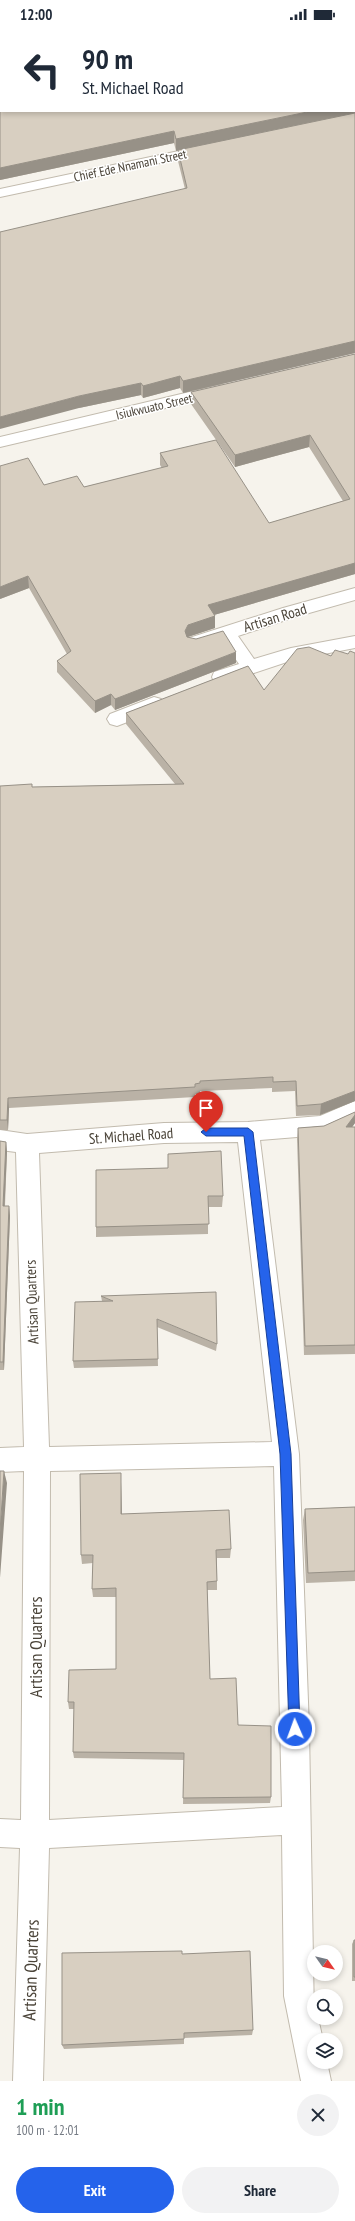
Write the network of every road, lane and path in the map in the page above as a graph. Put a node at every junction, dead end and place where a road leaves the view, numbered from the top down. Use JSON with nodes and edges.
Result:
{"nodes":[{"id":1,"x":220,"y":147,"type":"edge"},
{"id":2,"x":0,"y":193,"type":"edge"},
{"id":3,"x":232,"y":388,"type":"edge"},
{"id":4,"x":0,"y":442,"type":"edge"},
{"id":5,"x":355,"y":594,"type":"edge"},
{"id":6,"x":227,"y":633,"type":"junction"},
{"id":7,"x":355,"y":642,"type":"edge"},
{"id":8,"x":195,"y":643,"type":"edge"},
{"id":9,"x":250,"y":667,"type":"junction"},
{"id":10,"x":202,"y":685,"type":"edge"},
{"id":11,"x":174,"y":696,"type":"edge"},
{"id":12,"x":117,"y":719,"type":"dead end"},
{"id":13,"x":355,"y":1110,"type":"edge"},
{"id":14,"x":248,"y":1132,"type":"junction"},
{"id":15,"x":0,"y":1140,"type":"edge"},
{"id":16,"x":27,"y":1144,"type":"junction"},
{"id":17,"x":286,"y":1454,"type":"junction"},
{"id":18,"x":0,"y":1460,"type":"edge"},
{"id":19,"x":37,"y":1460,"type":"junction"},
{"id":20,"x":296,"y":1820,"type":"junction"},
{"id":21,"x":0,"y":1832,"type":"edge"},
{"id":22,"x":35,"y":1835,"type":"junction"},
{"id":23,"x":28,"y":2081,"type":"edge"},
{"id":24,"x":316,"y":2081,"type":"edge"}],
"edges":[{"from":1,"to":2,"type":"street","name":"Chief Ede Nnamani Street"},
{"from":3,"to":4,"type":"street","name":"Isiukwuato Street"},
{"from":5,"to":6,"type":"street","name":"Artisan Road"},
{"from":6,"to":8,"type":"street","name":"Artisan Road"},
{"from":6,"to":9,"type":"street"},
{"from":7,"to":9,"type":"street"},
{"from":9,"to":10,"type":"street"},
{"from":11,"to":12,"type":"street"},
{"from":13,"to":14,"type":"street","name":"St. Michael Road"},
{"from":14,"to":16,"type":"street","name":"St. Michael Road"},
{"from":14,"to":17,"type":"street"},
{"from":15,"to":16,"type":"street","name":"St. Michael Road"},
{"from":16,"to":19,"type":"street","name":"Artisan Quarters"},
{"from":17,"to":19,"type":"street"},
{"from":17,"to":20,"type":"street"},
{"from":18,"to":19,"type":"street"},
{"from":19,"to":22,"type":"street","name":"Artisan Quarters"},
{"from":20,"to":22,"type":"street"},
{"from":20,"to":24,"type":"street"},
{"from":21,"to":22,"type":"street"},
{"from":22,"to":23,"type":"street","name":"Artisan Quarters"}]}
